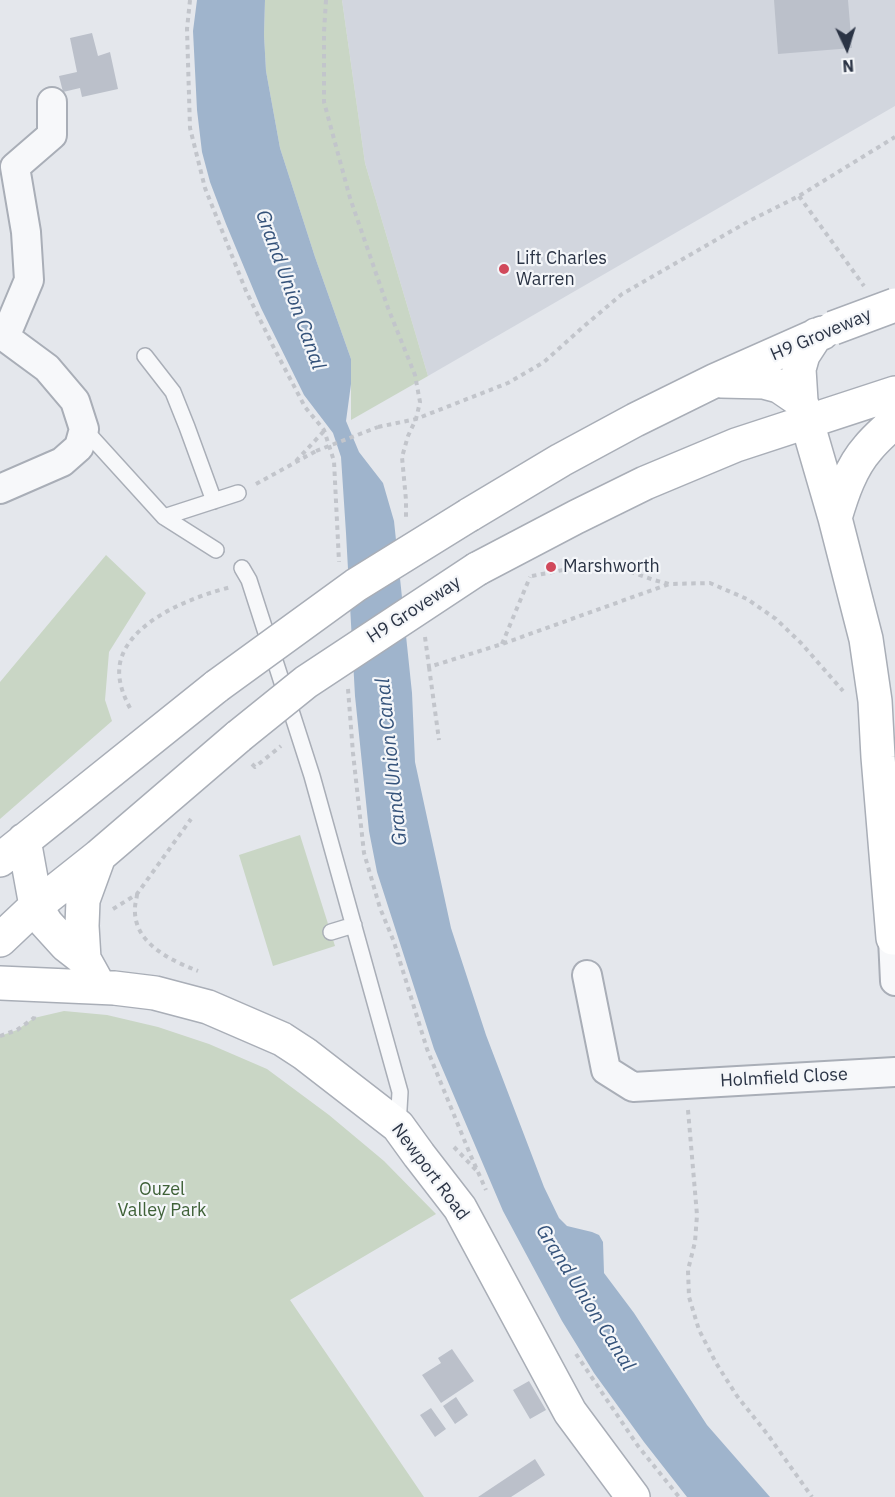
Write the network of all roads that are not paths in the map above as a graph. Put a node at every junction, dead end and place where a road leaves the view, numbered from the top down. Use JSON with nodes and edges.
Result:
{"nodes":[{"id":1,"x":52,"y":102,"type":"dead end"},
{"id":2,"x":881,"y":298,"type":"edge"},
{"id":3,"x":825,"y":331,"type":"junction"},
{"id":4,"x":2,"y":337,"type":"edge"},
{"id":5,"x":145,"y":356,"type":"dead end"},
{"id":6,"x":716,"y":380,"type":"junction"},
{"id":7,"x":887,"y":404,"type":"edge"},
{"id":8,"x":804,"y":411,"type":"junction"},
{"id":9,"x":84,"y":429,"type":"junction"},
{"id":10,"x":0,"y":489,"type":"edge"},
{"id":11,"x":238,"y":493,"type":"road end"},
{"id":12,"x":214,"y":501,"type":"junction"},
{"id":13,"x":164,"y":517,"type":"junction"},
{"id":14,"x":835,"y":518,"type":"junction"},
{"id":15,"x":216,"y":550,"type":"dead end"},
{"id":16,"x":246,"y":574,"type":"road end"},
{"id":17,"x":882,"y":715,"type":"edge"},
{"id":18,"x":889,"y":831,"type":"edge"},
{"id":19,"x":12,"y":850,"type":"edge"},
{"id":20,"x":99,"y":856,"type":"junction"},
{"id":21,"x":36,"y":906,"type":"junction"},
{"id":22,"x":354,"y":925,"type":"junction"},
{"id":23,"x":331,"y":932,"type":"dead end"},
{"id":24,"x":894,"y":938,"type":"edge"},
{"id":25,"x":0,"y":940,"type":"edge"},
{"id":26,"x":91,"y":973,"type":"junction"},
{"id":27,"x":587,"y":975,"type":"dead end"},
{"id":28,"x":895,"y":981,"type":"edge"},
{"id":29,"x":0,"y":983,"type":"edge"},
{"id":30,"x":895,"y":1072,"type":"edge"},
{"id":31,"x":398,"y":1126,"type":"junction"},
{"id":32,"x":633,"y":1497,"type":"edge"}],
"edges":[{"from":1,"to":4,"type":"street"},
{"from":2,"to":3,"type":"street","name":"H9 Groveway","bridge":true},
{"from":3,"to":6,"type":"street","name":"H9 Groveway"},
{"from":3,"to":8,"type":"street"},
{"from":4,"to":9,"type":"street"},
{"from":5,"to":12,"type":"lane"},
{"from":6,"to":8,"type":"street"},
{"from":6,"to":19,"type":"street","name":"H9 Groveway","bridge":true},
{"from":7,"to":8,"type":"street","name":"H9 Groveway"},
{"from":7,"to":14,"type":"street"},
{"from":8,"to":14,"type":"street"},
{"from":8,"to":20,"type":"street","name":"H9 Groveway","bridge":true},
{"from":9,"to":10,"type":"street"},
{"from":9,"to":13,"type":"lane"},
{"from":11,"to":12,"type":"lane"},
{"from":12,"to":13,"type":"lane"},
{"from":13,"to":15,"type":"lane"},
{"from":14,"to":17,"type":"street"},
{"from":16,"to":22,"type":"lane"},
{"from":17,"to":18,"type":"street"},
{"from":18,"to":24,"type":"street"},
{"from":19,"to":21,"type":"street"},
{"from":20,"to":21,"type":"street","name":"H9 Groveway"},
{"from":20,"to":26,"type":"street"},
{"from":21,"to":25,"type":"street","name":"H9 Groveway"},
{"from":21,"to":26,"type":"street"},
{"from":22,"to":23,"type":"lane"},
{"from":22,"to":31,"type":"lane"},
{"from":24,"to":28,"type":"street"},
{"from":26,"to":29,"type":"street","name":"Newport Road"},
{"from":26,"to":31,"type":"street","name":"Newport Road"},
{"from":27,"to":30,"type":"street","name":"Holmfield Close"},
{"from":31,"to":32,"type":"street","name":"Newport Road"}]}
